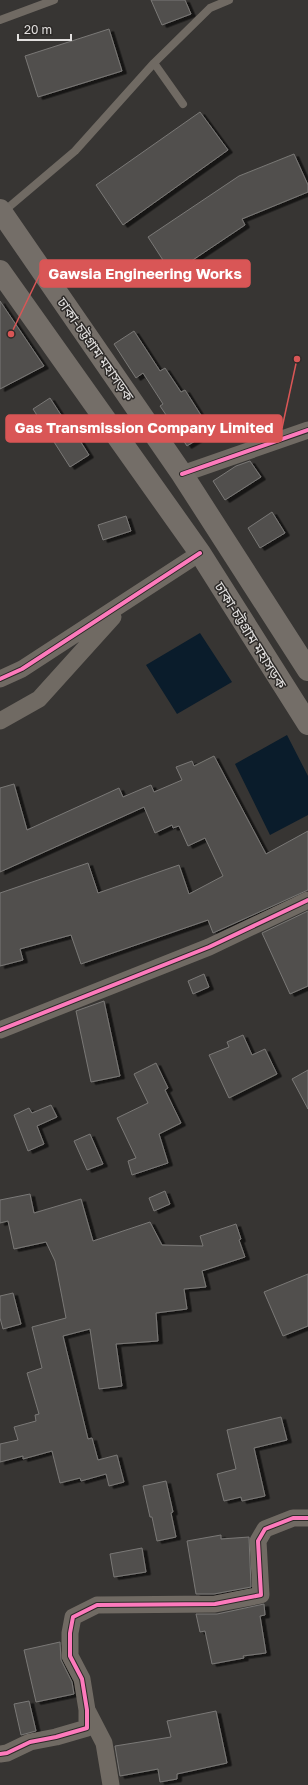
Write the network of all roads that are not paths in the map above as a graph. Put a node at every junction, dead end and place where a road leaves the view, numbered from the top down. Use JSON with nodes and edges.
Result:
{"nodes":[{"id":1,"x":54,"y":0,"type":"edge"},
{"id":2,"x":229,"y":0,"type":"edge"},
{"id":3,"x":0,"y":20,"type":"edge"},
{"id":4,"x":154,"y":63,"type":"junction"},
{"id":5,"x":183,"y":104,"type":"dead end"},
{"id":6,"x":1,"y":212,"type":"edge"},
{"id":7,"x":0,"y":271,"type":"edge"},
{"id":8,"x":308,"y":430,"type":"edge"},
{"id":9,"x":182,"y":474,"type":"junction"},
{"id":10,"x":200,"y":553,"type":"junction"},
{"id":11,"x":126,"y":601,"type":"junction"},
{"id":12,"x":308,"y":670,"type":"edge"},
{"id":13,"x":0,"y":679,"type":"edge"},
{"id":14,"x":0,"y":721,"type":"edge"},
{"id":15,"x":308,"y":724,"type":"edge"},
{"id":16,"x":308,"y":900,"type":"edge"},
{"id":17,"x":0,"y":1030,"type":"edge"},
{"id":18,"x":308,"y":1518,"type":"edge"},
{"id":19,"x":87,"y":1710,"type":"junction"},
{"id":20,"x":0,"y":1754,"type":"edge"},
{"id":21,"x":111,"y":1785,"type":"edge"}],
"edges":[{"from":1,"to":3,"type":"lane"},
{"from":2,"to":4,"type":"lane"},
{"from":4,"to":5,"type":"lane"},
{"from":4,"to":6,"type":"lane"},
{"from":6,"to":9,"type":"highway","name":"ঢাকা-চট্টগ্রাম মহাসড়ক"},
{"from":7,"to":10,"type":"highway","name":"ঢাকা-চট্টগ্রাম মহাসড়ক"},
{"from":8,"to":9,"type":"street"},
{"from":9,"to":12,"type":"highway","name":"ঢাকা-চট্টগ্রাম মহাসড়ক"},
{"from":10,"to":11,"type":"street"},
{"from":10,"to":15,"type":"highway","name":"ঢাকা-চট্টগ্রাম মহাসড়ক"},
{"from":11,"to":13,"type":"street"},
{"from":11,"to":14,"type":"street"},
{"from":16,"to":17,"type":"street"},
{"from":18,"to":19,"type":"street"},
{"from":19,"to":20,"type":"street"},
{"from":19,"to":21,"type":"street"}]}
